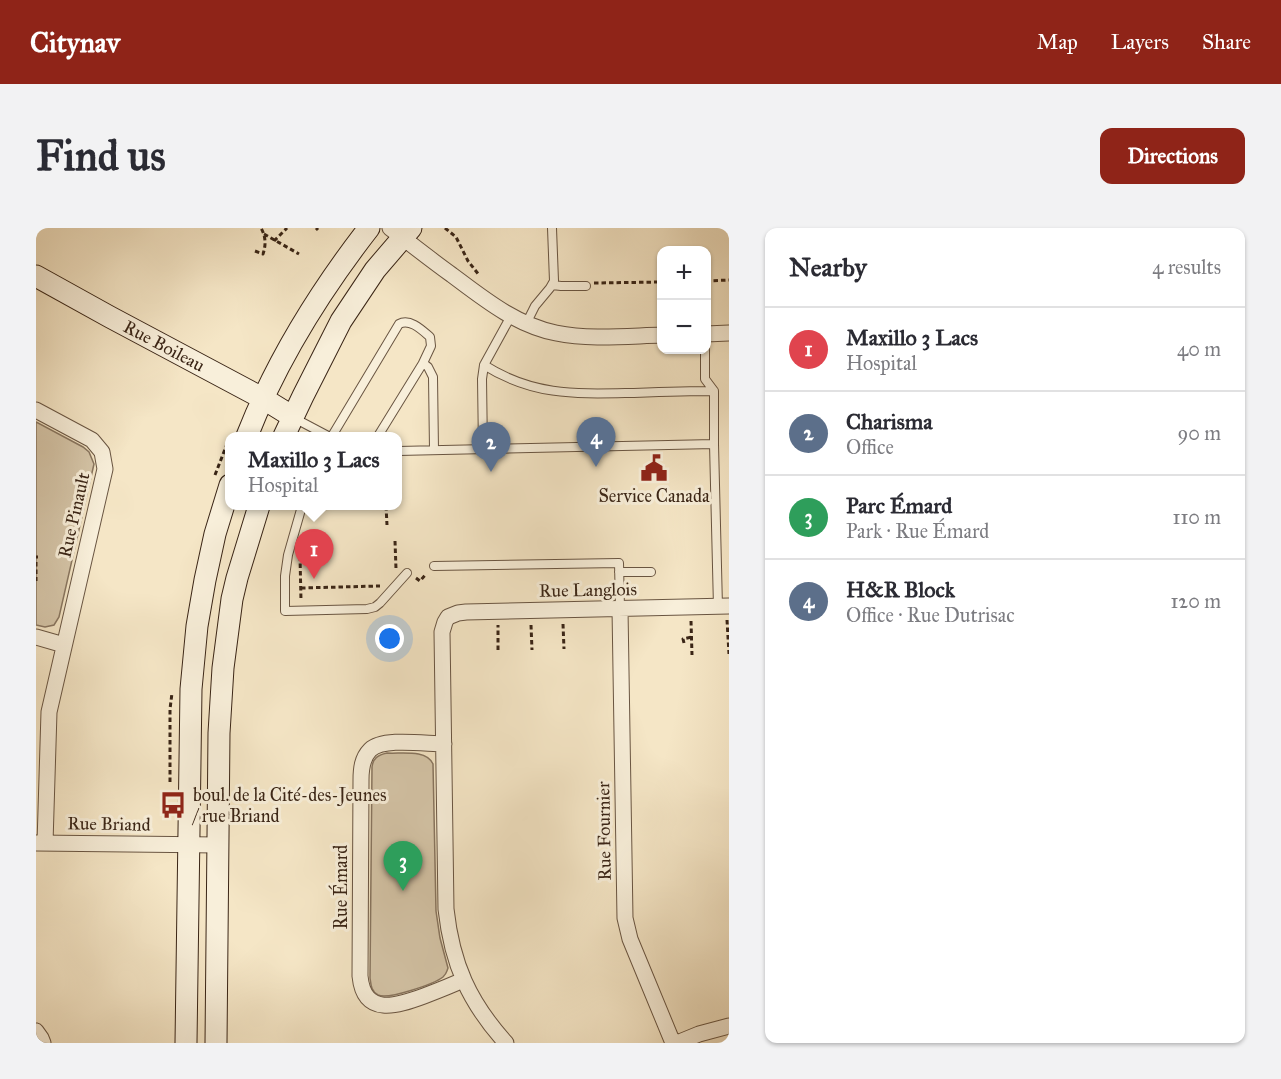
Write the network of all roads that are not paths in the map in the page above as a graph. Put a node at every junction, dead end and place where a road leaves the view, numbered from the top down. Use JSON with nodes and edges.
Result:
{"nodes":[{"id":1,"x":369,"y":228,"type":"edge"},
{"id":2,"x":552,"y":228,"type":"edge"},
{"id":3,"x":401,"y":231,"type":"edge"},
{"id":4,"x":36,"y":276,"type":"edge"},
{"id":5,"x":552,"y":285,"type":"junction"},
{"id":6,"x":587,"y":285,"type":"road end"},
{"id":7,"x":511,"y":316,"type":"junction"},
{"id":8,"x":526,"y":324,"type":"junction"},
{"id":9,"x":729,"y":333,"type":"edge"},
{"id":10,"x":711,"y":334,"type":"edge"},
{"id":11,"x":657,"y":335,"type":"edge"},
{"id":12,"x":705,"y":354,"type":"edge"},
{"id":13,"x":423,"y":363,"type":"junction"},
{"id":14,"x":484,"y":365,"type":"junction"},
{"id":15,"x":714,"y":391,"type":"junction"},
{"id":16,"x":264,"y":399,"type":"junction"},
{"id":17,"x":36,"y":410,"type":"edge"},
{"id":18,"x":293,"y":417,"type":"junction"},
{"id":19,"x":249,"y":432,"type":"edge"},
{"id":20,"x":287,"y":432,"type":"edge"},
{"id":21,"x":322,"y":432,"type":"edge"},
{"id":22,"x":332,"y":432,"type":"edge"},
{"id":23,"x":380,"y":432,"type":"edge"},
{"id":24,"x":714,"y":444,"type":"junction"},
{"id":25,"x":483,"y":449,"type":"junction"},
{"id":26,"x":434,"y":450,"type":"junction"},
{"id":27,"x":402,"y":451,"type":"edge"},
{"id":28,"x":225,"y":503,"type":"edge"},
{"id":29,"x":258,"y":510,"type":"edge"},
{"id":30,"x":301,"y":510,"type":"edge"},
{"id":31,"x":434,"y":566,"type":"road end"},
{"id":32,"x":619,"y":572,"type":"junction"},
{"id":33,"x":651,"y":572,"type":"dead end"},
{"id":34,"x":407,"y":573,"type":"road end"},
{"id":35,"x":620,"y":609,"type":"junction"},
{"id":36,"x":725,"y":610,"type":"edge"},
{"id":37,"x":36,"y":637,"type":"edge"},
{"id":38,"x":64,"y":645,"type":"junction"},
{"id":39,"x":444,"y":744,"type":"junction"},
{"id":40,"x":40,"y":843,"type":"edge"},
{"id":41,"x":188,"y":845,"type":"junction"},
{"id":42,"x":218,"y":846,"type":"junction"},
{"id":43,"x":463,"y":980,"type":"junction"},
{"id":44,"x":729,"y":1026,"type":"edge"},
{"id":45,"x":36,"y":1031,"type":"edge"},
{"id":46,"x":42,"y":1043,"type":"edge"},
{"id":47,"x":186,"y":1043,"type":"edge"},
{"id":48,"x":216,"y":1043,"type":"edge"},
{"id":49,"x":506,"y":1043,"type":"edge"},
{"id":50,"x":675,"y":1043,"type":"edge"}],
"edges":[{"from":1,"to":16,"type":"main road"},
{"from":2,"to":5,"type":"lane"},
{"from":3,"to":7,"type":"street"},
{"from":3,"to":18,"type":"main road"},
{"from":4,"to":16,"type":"main road","name":"Rue Boileau"},
{"from":5,"to":6,"type":"lane"},
{"from":5,"to":8,"type":"lane"},
{"from":7,"to":8,"type":"street"},
{"from":7,"to":14,"type":"lane"},
{"from":8,"to":11,"type":"street"},
{"from":9,"to":10,"type":"street"},
{"from":12,"to":15,"type":"lane"},
{"from":13,"to":22,"type":"lane"},
{"from":13,"to":23,"type":"lane"},
{"from":13,"to":26,"type":"lane"},
{"from":14,"to":15,"type":"lane"},
{"from":14,"to":25,"type":"lane"},
{"from":15,"to":24,"type":"lane"},
{"from":16,"to":18,"type":"main road","name":"Rue Boileau"},
{"from":16,"to":19,"type":"main road"},
{"from":17,"to":38,"type":"street","name":"Rue Pinault"},
{"from":18,"to":20,"type":"main road"},
{"from":18,"to":21,"type":"lane"},
{"from":24,"to":25,"type":"lane"},
{"from":24,"to":36,"type":"lane"},
{"from":25,"to":26,"type":"lane"},
{"from":26,"to":27,"type":"lane"},
{"from":28,"to":41,"type":"main road"},
{"from":29,"to":42,"type":"main road"},
{"from":30,"to":34,"type":"lane"},
{"from":31,"to":32,"type":"lane"},
{"from":32,"to":33,"type":"lane"},
{"from":32,"to":35,"type":"lane"},
{"from":35,"to":36,"type":"street","name":"Rue Langlois"},
{"from":35,"to":39,"type":"street","name":"Rue Langlois"},
{"from":35,"to":50,"type":"street","name":"Rue Fournier"},
{"from":37,"to":38,"type":"street"},
{"from":38,"to":40,"type":"street","name":"Rue Pinault"},
{"from":39,"to":43,"type":"street"},
{"from":39,"to":43,"type":"street","name":"Rue Émard"},
{"from":40,"to":41,"type":"street","name":"Rue Briand"},
{"from":41,"to":42,"type":"street","name":"Rue Briand"},
{"from":41,"to":47,"type":"main road"},
{"from":42,"to":48,"type":"main road"},
{"from":43,"to":49,"type":"street"},
{"from":44,"to":50,"type":"street"},
{"from":45,"to":46,"type":"street"}]}
